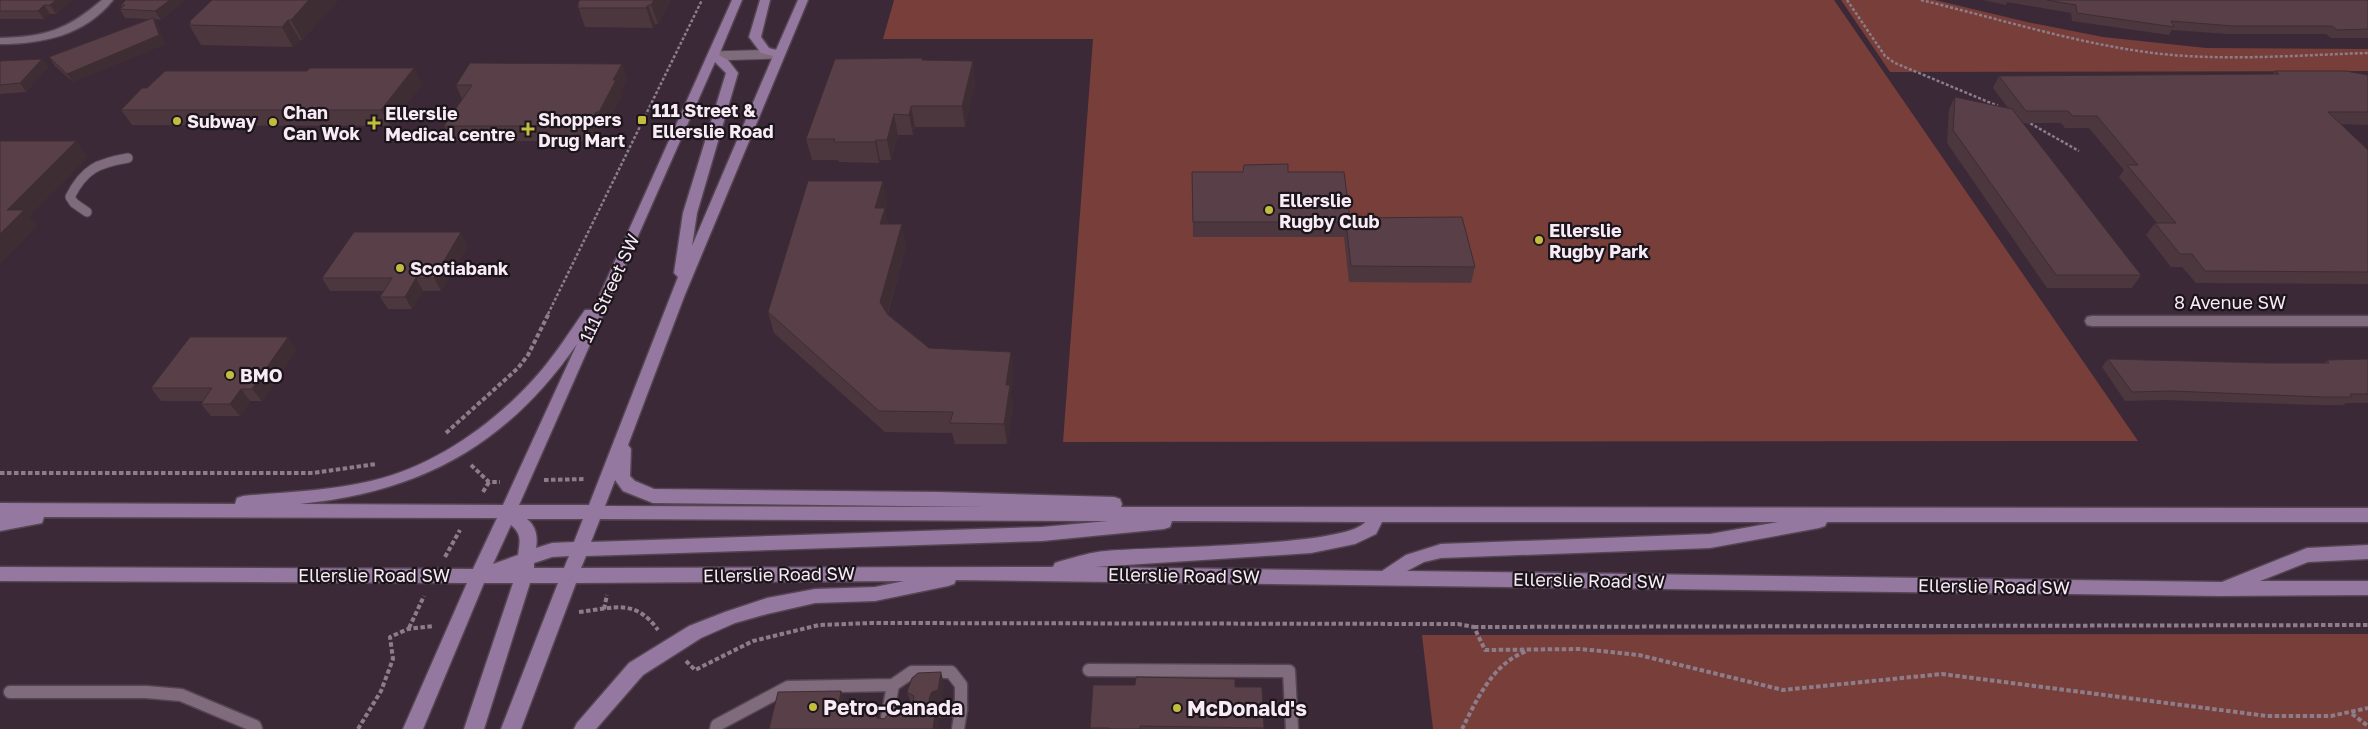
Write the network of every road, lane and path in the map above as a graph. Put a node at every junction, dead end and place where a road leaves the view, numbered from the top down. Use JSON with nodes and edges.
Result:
{"nodes":[{"id":1,"x":108,"y":0,"type":"edge"},
{"id":2,"x":702,"y":0,"type":"edge"},
{"id":3,"x":737,"y":0,"type":"edge"},
{"id":4,"x":765,"y":0,"type":"edge"},
{"id":5,"x":804,"y":0,"type":"edge"},
{"id":6,"x":1847,"y":0,"type":"edge"},
{"id":7,"x":1851,"y":0,"type":"edge"},
{"id":8,"x":1921,"y":0,"type":"edge"},
{"id":9,"x":1851,"y":5,"type":"junction"},
{"id":10,"x":0,"y":41,"type":"edge"},
{"id":11,"x":779,"y":54,"type":"junction"},
{"id":12,"x":2368,"y":54,"type":"edge"},
{"id":13,"x":712,"y":56,"type":"junction"},
{"id":14,"x":2005,"y":109,"type":"edge"},
{"id":15,"x":2026,"y":120,"type":"edge"},
{"id":16,"x":2079,"y":151,"type":"dead end"},
{"id":17,"x":128,"y":158,"type":"dead end"},
{"id":18,"x":87,"y":212,"type":"dead end"},
{"id":19,"x":611,"y":284,"type":"junction"},
{"id":20,"x":677,"y":297,"type":"junction"},
{"id":21,"x":2092,"y":321,"type":"dead end"},
{"id":22,"x":2368,"y":321,"type":"edge"},
{"id":23,"x":443,"y":436,"type":"dead end"},
{"id":24,"x":624,"y":439,"type":"junction"},
{"id":25,"x":465,"y":458,"type":"dead end"},
{"id":26,"x":383,"y":462,"type":"dead end"},
{"id":27,"x":0,"y":473,"type":"edge"},
{"id":28,"x":607,"y":479,"type":"junction"},
{"id":29,"x":522,"y":481,"type":"junction"},
{"id":30,"x":0,"y":510,"type":"edge"},
{"id":31,"x":82,"y":510,"type":"junction"},
{"id":32,"x":165,"y":511,"type":"junction"},
{"id":33,"x":507,"y":512,"type":"junction"},
{"id":34,"x":594,"y":513,"type":"junction"},
{"id":35,"x":1240,"y":514,"type":"junction"},
{"id":36,"x":1855,"y":514,"type":"junction"},
{"id":37,"x":1377,"y":515,"type":"junction"},
{"id":38,"x":2368,"y":515,"type":"edge"},
{"id":39,"x":0,"y":524,"type":"edge"},
{"id":40,"x":579,"y":549,"type":"junction"},
{"id":41,"x":2368,"y":552,"type":"edge"},
{"id":42,"x":525,"y":566,"type":"junction"},
{"id":43,"x":978,"y":573,"type":"junction"},
{"id":44,"x":0,"y":574,"type":"edge"},
{"id":45,"x":1038,"y":574,"type":"junction"},
{"id":46,"x":434,"y":575,"type":"junction"},
{"id":47,"x":568,"y":575,"type":"junction"},
{"id":48,"x":479,"y":576,"type":"junction"},
{"id":49,"x":1387,"y":577,"type":"junction"},
{"id":50,"x":2368,"y":588,"type":"edge"},
{"id":51,"x":2220,"y":589,"type":"junction"},
{"id":52,"x":604,"y":609,"type":"dead end"},
{"id":53,"x":2368,"y":626,"type":"edge"},
{"id":54,"x":1474,"y":627,"type":"junction"},
{"id":55,"x":663,"y":636,"type":"dead end"},
{"id":56,"x":1529,"y":650,"type":"junction"},
{"id":57,"x":680,"y":655,"type":"dead end"},
{"id":58,"x":1089,"y":670,"type":"dead end"},
{"id":59,"x":893,"y":685,"type":"junction"},
{"id":60,"x":10,"y":692,"type":"dead end"},
{"id":61,"x":2368,"y":708,"type":"edge"},
{"id":62,"x":940,"y":710,"type":"dead end"},
{"id":63,"x":961,"y":710,"type":"junction"},
{"id":64,"x":910,"y":711,"type":"edge"},
{"id":65,"x":2352,"y":714,"type":"junction"},
{"id":66,"x":2368,"y":726,"type":"edge"},
{"id":67,"x":256,"y":729,"type":"edge"},
{"id":68,"x":358,"y":729,"type":"edge"},
{"id":69,"x":413,"y":729,"type":"edge"},
{"id":70,"x":474,"y":729,"type":"edge"},
{"id":71,"x":511,"y":729,"type":"edge"},
{"id":72,"x":584,"y":729,"type":"edge"},
{"id":73,"x":716,"y":729,"type":"edge"},
{"id":74,"x":958,"y":729,"type":"edge"},
{"id":75,"x":1292,"y":729,"type":"edge"},
{"id":76,"x":1462,"y":729,"type":"edge"}],
"edges":[{"from":1,"to":10,"type":"street"},
{"from":2,"to":23,"type":"path"},
{"from":3,"to":13,"type":"main road","name":"111 Street SW"},
{"from":4,"to":11,"type":"main road"},
{"from":5,"to":11,"type":"main road"},
{"from":6,"to":9,"type":"path"},
{"from":7,"to":9,"type":"path"},
{"from":8,"to":12,"type":"path"},
{"from":9,"to":14,"type":"path"},
{"from":11,"to":13,"type":"lane"},
{"from":11,"to":20,"type":"main road"},
{"from":13,"to":19,"type":"main road","name":"111 Street SW"},
{"from":13,"to":20,"type":"main road"},
{"from":15,"to":16,"type":"path"},
{"from":17,"to":18,"type":"lane"},
{"from":19,"to":29,"type":"main road","name":"111 Street SW"},
{"from":19,"to":32,"type":"main road"},
{"from":20,"to":24,"type":"main road"},
{"from":21,"to":22,"type":"street","name":"8 Avenue SW"},
{"from":24,"to":28,"type":"main road"},
{"from":24,"to":35,"type":"main road"},
{"from":25,"to":29,"type":"path"},
{"from":26,"to":27,"type":"path"},
{"from":28,"to":29,"type":"path"},
{"from":28,"to":34,"type":"main road"},
{"from":29,"to":33,"type":"main road","name":"111 Street SW"},
{"from":30,"to":31,"type":"main road"},
{"from":31,"to":32,"type":"main road"},
{"from":31,"to":39,"type":"main road"},
{"from":32,"to":33,"type":"main road"},
{"from":33,"to":34,"type":"main road"},
{"from":33,"to":42,"type":"main road"},
{"from":33,"to":48,"type":"main road","name":"111 Street SW"},
{"from":34,"to":35,"type":"main road"},
{"from":34,"to":40,"type":"main road"},
{"from":35,"to":37,"type":"main road"},
{"from":35,"to":40,"type":"main road"},
{"from":36,"to":37,"type":"main road"},
{"from":36,"to":38,"type":"main road"},
{"from":36,"to":49,"type":"main road"},
{"from":37,"to":45,"type":"main road"},
{"from":40,"to":42,"type":"main road"},
{"from":40,"to":47,"type":"main road"},
{"from":41,"to":51,"type":"main road"},
{"from":42,"to":47,"type":"main road","name":"Ellerslie Road SW"},
{"from":42,"to":48,"type":"main road","name":"Ellerslie Road SW"},
{"from":42,"to":70,"type":"main road"},
{"from":43,"to":45,"type":"main road","name":"Ellerslie Road SW"},
{"from":43,"to":47,"type":"main road","name":"Ellerslie Road SW"},
{"from":43,"to":72,"type":"main road"},
{"from":44,"to":46,"type":"main road","name":"Ellerslie Road SW"},
{"from":45,"to":49,"type":"main road","name":"Ellerslie Road SW"},
{"from":46,"to":48,"type":"main road","name":"Ellerslie Road SW"},
{"from":46,"to":68,"type":"path"},
{"from":47,"to":71,"type":"main road"},
{"from":48,"to":69,"type":"main road","name":"111 Street SW"},
{"from":49,"to":51,"type":"main road","name":"Ellerslie Road SW"},
{"from":50,"to":51,"type":"main road","name":"Ellerslie Road SW"},
{"from":52,"to":55,"type":"path"},
{"from":53,"to":54,"type":"path"},
{"from":54,"to":56,"type":"path"},
{"from":54,"to":57,"type":"path"},
{"from":56,"to":65,"type":"path"},
{"from":56,"to":76,"type":"path"},
{"from":58,"to":75,"type":"lane"},
{"from":59,"to":63,"type":"lane"},
{"from":59,"to":64,"type":"lane"},
{"from":59,"to":73,"type":"lane"},
{"from":60,"to":67,"type":"lane"},
{"from":61,"to":65,"type":"path"},
{"from":62,"to":63,"type":"lane"},
{"from":63,"to":74,"type":"lane"},
{"from":65,"to":66,"type":"path"}]}
